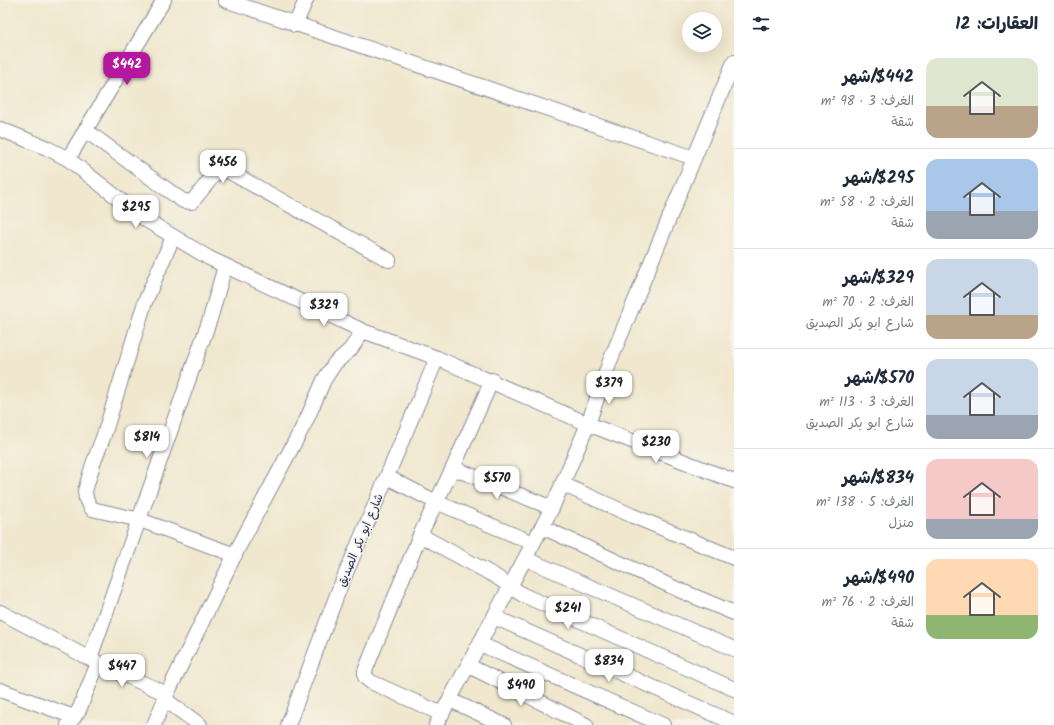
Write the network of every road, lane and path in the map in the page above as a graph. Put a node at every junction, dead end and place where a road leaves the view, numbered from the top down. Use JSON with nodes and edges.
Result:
{"nodes":[{"id":1,"x":164,"y":0,"type":"edge"},
{"id":2,"x":225,"y":0,"type":"edge"},
{"id":3,"x":306,"y":0,"type":"edge"},
{"id":4,"x":295,"y":25,"type":"junction"},
{"id":5,"x":734,"y":62,"type":"edge"},
{"id":6,"x":0,"y":129,"type":"edge"},
{"id":7,"x":86,"y":130,"type":"junction"},
{"id":8,"x":694,"y":158,"type":"junction"},
{"id":9,"x":68,"y":159,"type":"junction"},
{"id":10,"x":173,"y":237,"type":"junction"},
{"id":11,"x":389,"y":260,"type":"dead end"},
{"id":12,"x":225,"y":266,"type":"junction"},
{"id":13,"x":363,"y":331,"type":"junction"},
{"id":14,"x":437,"y":358,"type":"junction"},
{"id":15,"x":492,"y":380,"type":"junction"},
{"id":16,"x":588,"y":424,"type":"junction"},
{"id":17,"x":453,"y":468,"type":"junction"},
{"id":18,"x":387,"y":477,"type":"junction"},
{"id":19,"x":734,"y":481,"type":"edge"},
{"id":20,"x":562,"y":484,"type":"junction"},
{"id":21,"x":436,"y":502,"type":"junction"},
{"id":22,"x":552,"y":508,"type":"junction"},
{"id":23,"x":140,"y":520,"type":"junction"},
{"id":24,"x":542,"y":527,"type":"junction"},
{"id":25,"x":420,"y":535,"type":"junction"},
{"id":26,"x":533,"y":543,"type":"junction"},
{"id":27,"x":235,"y":555,"type":"junction"},
{"id":28,"x":734,"y":558,"type":"edge"},
{"id":29,"x":526,"y":559,"type":"junction"},
{"id":30,"x":511,"y":586,"type":"junction"},
{"id":31,"x":0,"y":612,"type":"edge"},
{"id":32,"x":734,"y":613,"type":"edge"},
{"id":33,"x":494,"y":617,"type":"junction"},
{"id":34,"x":480,"y":644,"type":"junction"},
{"id":35,"x":734,"y":649,"type":"edge"},
{"id":36,"x":94,"y":660,"type":"junction"},
{"id":37,"x":469,"y":666,"type":"junction"},
{"id":38,"x":734,"y":689,"type":"edge"},
{"id":39,"x":0,"y":690,"type":"edge"},
{"id":40,"x":166,"y":697,"type":"junction"},
{"id":41,"x":450,"y":700,"type":"junction"},
{"id":42,"x":439,"y":720,"type":"edge"},
{"id":43,"x":71,"y":721,"type":"edge"},
{"id":44,"x":734,"y":723,"type":"edge"},
{"id":45,"x":154,"y":725,"type":"edge"},
{"id":46,"x":200,"y":725,"type":"edge"},
{"id":47,"x":288,"y":725,"type":"edge"},
{"id":48,"x":504,"y":725,"type":"edge"},
{"id":49,"x":586,"y":725,"type":"edge"},
{"id":50,"x":664,"y":725,"type":"edge"}],
"edges":[{"from":1,"to":7,"type":"street"},
{"from":2,"to":4,"type":"street"},
{"from":3,"to":4,"type":"street"},
{"from":4,"to":8,"type":"street"},
{"from":5,"to":8,"type":"street"},
{"from":6,"to":9,"type":"street"},
{"from":7,"to":9,"type":"street"},
{"from":7,"to":11,"type":"street"},
{"from":8,"to":16,"type":"street"},
{"from":9,"to":10,"type":"street"},
{"from":10,"to":12,"type":"street"},
{"from":10,"to":23,"type":"street"},
{"from":12,"to":13,"type":"street"},
{"from":12,"to":23,"type":"street"},
{"from":13,"to":14,"type":"street"},
{"from":13,"to":27,"type":"street"},
{"from":14,"to":15,"type":"street"},
{"from":14,"to":18,"type":"street","name":"شارع ابو بكر الصديق"},
{"from":15,"to":16,"type":"street"},
{"from":15,"to":17,"type":"street"},
{"from":16,"to":19,"type":"street"},
{"from":16,"to":20,"type":"street"},
{"from":17,"to":21,"type":"street"},
{"from":17,"to":22,"type":"street"},
{"from":18,"to":21,"type":"street"},
{"from":18,"to":47,"type":"street","name":"شارع ابو بكر الصديق"},
{"from":20,"to":22,"type":"street"},
{"from":20,"to":28,"type":"street"},
{"from":21,"to":25,"type":"street"},
{"from":21,"to":26,"type":"street"},
{"from":22,"to":24,"type":"street"},
{"from":23,"to":27,"type":"street"},
{"from":23,"to":36,"type":"street"},
{"from":24,"to":26,"type":"street"},
{"from":24,"to":32,"type":"street"},
{"from":25,"to":30,"type":"street"},
{"from":25,"to":42,"type":"street"},
{"from":26,"to":29,"type":"street"},
{"from":27,"to":40,"type":"street"},
{"from":29,"to":30,"type":"street"},
{"from":29,"to":35,"type":"street"},
{"from":30,"to":33,"type":"street"},
{"from":30,"to":38,"type":"street"},
{"from":31,"to":36,"type":"street"},
{"from":33,"to":34,"type":"street"},
{"from":33,"to":44,"type":"street"},
{"from":34,"to":37,"type":"street"},
{"from":34,"to":50,"type":"street"},
{"from":36,"to":40,"type":"street"},
{"from":36,"to":43,"type":"street"},
{"from":37,"to":41,"type":"street"},
{"from":37,"to":49,"type":"street"},
{"from":39,"to":43,"type":"street"},
{"from":40,"to":45,"type":"street"},
{"from":40,"to":46,"type":"street"},
{"from":41,"to":42,"type":"street"},
{"from":41,"to":48,"type":"street"}]}
